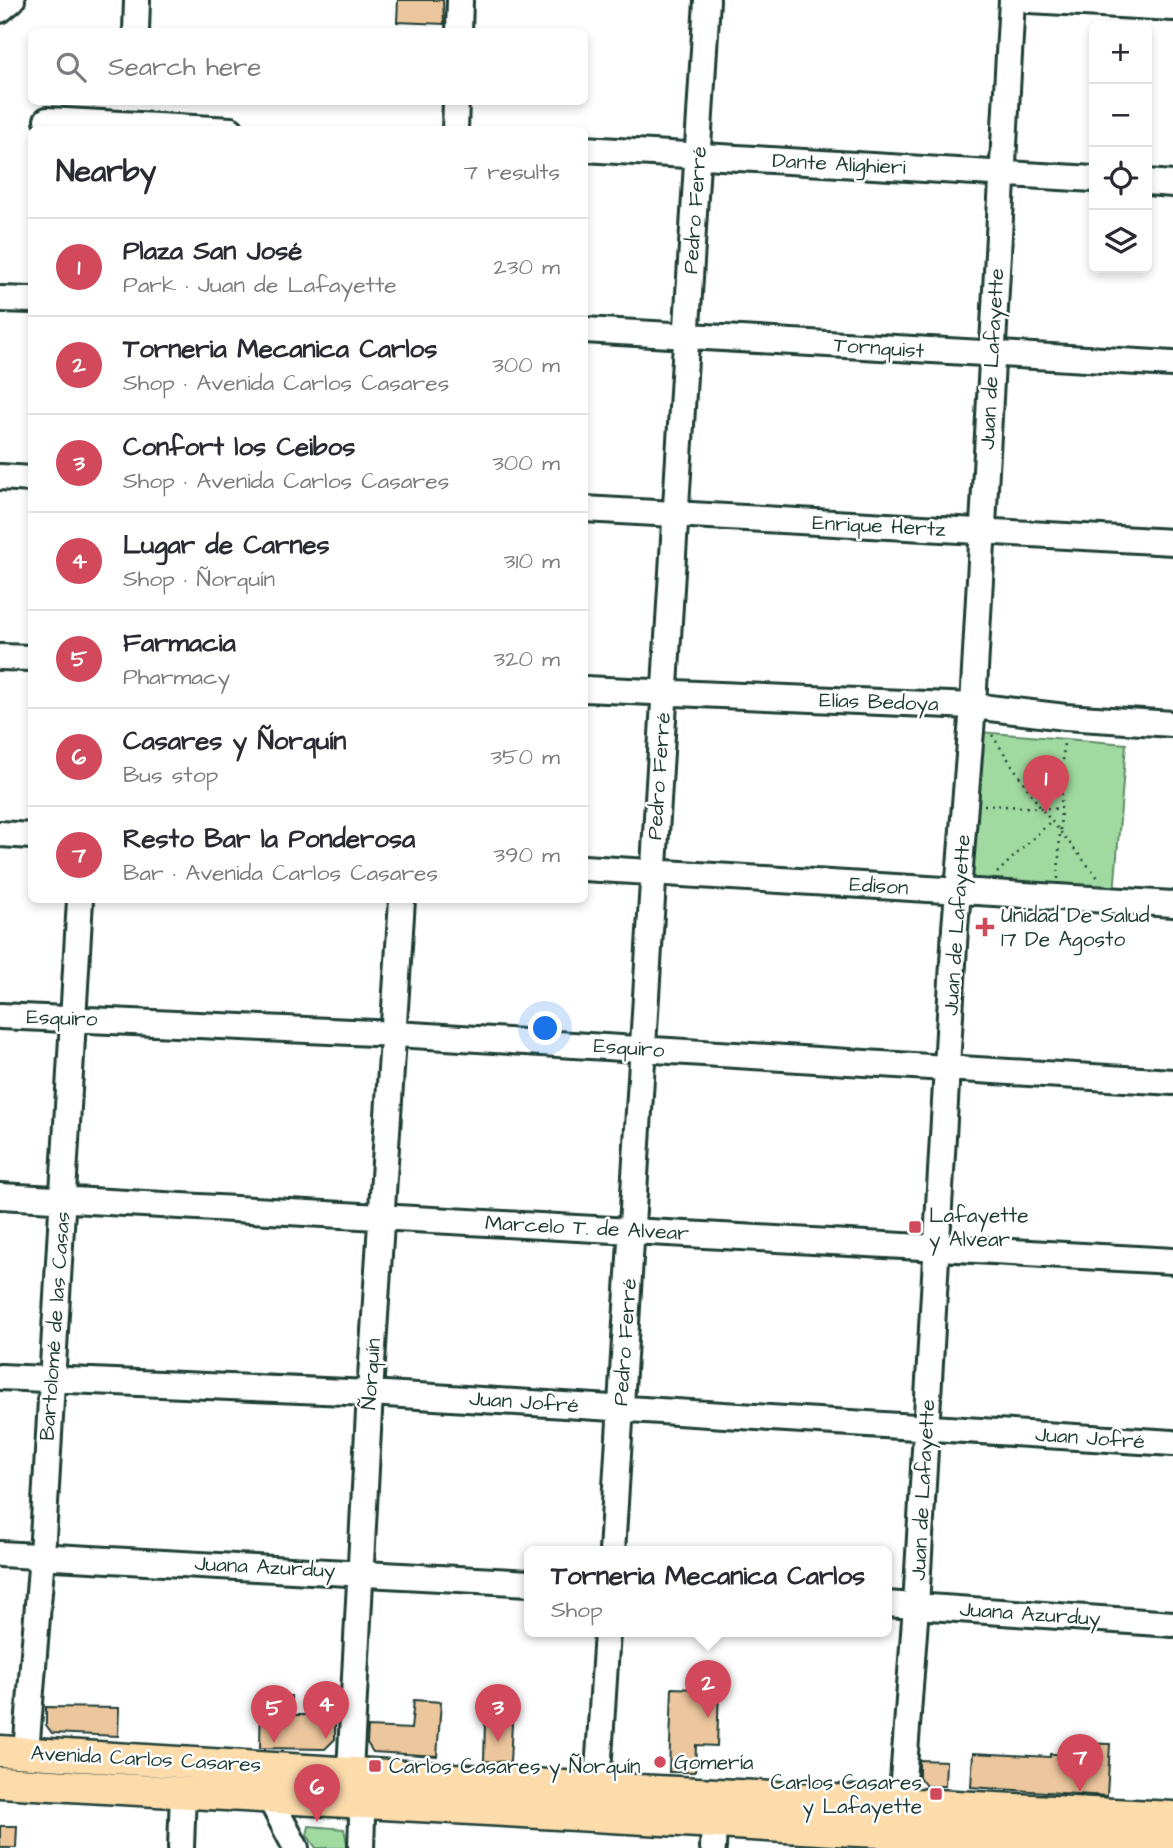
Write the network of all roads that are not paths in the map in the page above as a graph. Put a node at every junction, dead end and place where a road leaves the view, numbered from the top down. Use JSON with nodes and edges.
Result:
{"nodes":[{"id":1,"x":137,"y":0,"type":"edge"},
{"id":2,"x":460,"y":0,"type":"edge"},
{"id":3,"x":707,"y":0,"type":"edge"},
{"id":4,"x":1012,"y":0,"type":"edge"},
{"id":5,"x":1030,"y":0,"type":"edge"},
{"id":6,"x":1173,"y":8,"type":"edge"},
{"id":7,"x":136,"y":28,"type":"edge"},
{"id":8,"x":459,"y":28,"type":"edge"},
{"id":9,"x":456,"y":105,"type":"edge"},
{"id":10,"x":133,"y":119,"type":"edge"},
{"id":11,"x":47,"y":120,"type":"dead end"},
{"id":12,"x":195,"y":126,"type":"edge"},
{"id":13,"x":455,"y":126,"type":"edge"},
{"id":14,"x":588,"y":149,"type":"edge"},
{"id":15,"x":698,"y":156,"type":"junction"},
{"id":16,"x":1003,"y":174,"type":"junction"},
{"id":17,"x":1089,"y":180,"type":"edge"},
{"id":18,"x":1152,"y":182,"type":"edge"},
{"id":19,"x":1173,"y":184,"type":"edge"},
{"id":20,"x":0,"y":299,"type":"edge"},
{"id":21,"x":28,"y":300,"type":"edge"},
{"id":22,"x":588,"y":330,"type":"edge"},
{"id":23,"x":687,"y":336,"type":"junction"},
{"id":24,"x":992,"y":355,"type":"junction"},
{"id":25,"x":1173,"y":364,"type":"edge"},
{"id":26,"x":0,"y":477,"type":"edge"},
{"id":27,"x":28,"y":479,"type":"edge"},
{"id":28,"x":588,"y":509,"type":"edge"},
{"id":29,"x":676,"y":515,"type":"junction"},
{"id":30,"x":982,"y":531,"type":"junction"},
{"id":31,"x":1173,"y":542,"type":"edge"},
{"id":32,"x":0,"y":657,"type":"edge"},
{"id":33,"x":28,"y":658,"type":"edge"},
{"id":34,"x":588,"y":689,"type":"edge"},
{"id":35,"x":665,"y":694,"type":"junction"},
{"id":36,"x":973,"y":706,"type":"junction"},
{"id":37,"x":1173,"y":724,"type":"edge"},
{"id":38,"x":0,"y":834,"type":"edge"},
{"id":39,"x":28,"y":836,"type":"edge"},
{"id":40,"x":588,"y":868,"type":"edge"},
{"id":41,"x":653,"y":872,"type":"junction"},
{"id":42,"x":968,"y":892,"type":"junction"},
{"id":43,"x":80,"y":903,"type":"edge"},
{"id":44,"x":402,"y":903,"type":"edge"},
{"id":45,"x":1173,"y":904,"type":"edge"},
{"id":46,"x":0,"y":1016,"type":"edge"},
{"id":47,"x":74,"y":1018,"type":"junction"},
{"id":48,"x":396,"y":1034,"type":"junction"},
{"id":49,"x":643,"y":1049,"type":"junction"},
{"id":50,"x":947,"y":1068,"type":"junction"},
{"id":51,"x":1173,"y":1082,"type":"edge"},
{"id":52,"x":0,"y":1196,"type":"edge"},
{"id":53,"x":64,"y":1200,"type":"junction"},
{"id":54,"x":382,"y":1216,"type":"junction"},
{"id":55,"x":632,"y":1231,"type":"junction"},
{"id":56,"x":938,"y":1248,"type":"junction"},
{"id":57,"x":1173,"y":1261,"type":"edge"},
{"id":58,"x":0,"y":1377,"type":"edge"},
{"id":59,"x":51,"y":1377,"type":"junction"},
{"id":60,"x":370,"y":1393,"type":"junction"},
{"id":61,"x":621,"y":1408,"type":"junction"},
{"id":62,"x":926,"y":1427,"type":"junction"},
{"id":63,"x":1173,"y":1443,"type":"edge"},
{"id":64,"x":612,"y":1546,"type":"edge"},
{"id":65,"x":0,"y":1553,"type":"edge"},
{"id":66,"x":42,"y":1555,"type":"junction"},
{"id":67,"x":360,"y":1572,"type":"junction"},
{"id":68,"x":524,"y":1583,"type":"edge"},
{"id":69,"x":892,"y":1604,"type":"edge"},
{"id":70,"x":916,"y":1606,"type":"junction"},
{"id":71,"x":1173,"y":1624,"type":"edge"},
{"id":72,"x":607,"y":1637,"type":"edge"},
{"id":73,"x":13,"y":1751,"type":"edge"},
{"id":74,"x":350,"y":1771,"type":"junction"},
{"id":75,"x":0,"y":1782,"type":"edge"},
{"id":76,"x":597,"y":1788,"type":"junction"},
{"id":77,"x":183,"y":1791,"type":"junction"},
{"id":78,"x":268,"y":1795,"type":"junction"},
{"id":79,"x":359,"y":1801,"type":"junction"},
{"id":80,"x":900,"y":1802,"type":"junction"},
{"id":81,"x":1173,"y":1817,"type":"edge"},
{"id":82,"x":1071,"y":1834,"type":"edge"},
{"id":83,"x":713,"y":1835,"type":"edge"},
{"id":84,"x":893,"y":1840,"type":"edge"},
{"id":85,"x":1173,"y":1844,"type":"edge"},
{"id":86,"x":181,"y":1848,"type":"edge"},
{"id":87,"x":296,"y":1848,"type":"edge"},
{"id":88,"x":361,"y":1848,"type":"edge"}],
"edges":[{"from":1,"to":7,"type":"street"},
{"from":2,"to":8,"type":"street"},
{"from":3,"to":15,"type":"street","name":"Pedro Ferré"},
{"from":4,"to":16,"type":"street","name":"Juan de Lafayette"},
{"from":5,"to":6,"type":"street"},
{"from":9,"to":13,"type":"street"},
{"from":10,"to":11,"type":"street"},
{"from":10,"to":12,"type":"street"},
{"from":14,"to":15,"type":"street","name":"Dante Alighieri"},
{"from":15,"to":16,"type":"street","name":"Dante Alighieri"},
{"from":15,"to":23,"type":"street","name":"Pedro Ferré"},
{"from":16,"to":17,"type":"street","name":"Dante Alighieri"},
{"from":16,"to":24,"type":"street","name":"Juan de Lafayette"},
{"from":18,"to":19,"type":"street"},
{"from":20,"to":21,"type":"street"},
{"from":22,"to":23,"type":"street","name":"Tornquist"},
{"from":23,"to":24,"type":"street","name":"Tornquist"},
{"from":23,"to":29,"type":"street","name":"Pedro Ferré"},
{"from":24,"to":25,"type":"street","name":"Tornquist"},
{"from":24,"to":30,"type":"street","name":"Juan de Lafayette"},
{"from":26,"to":27,"type":"street"},
{"from":28,"to":29,"type":"street","name":"Enrique Hertz"},
{"from":29,"to":30,"type":"street","name":"Enrique Hertz"},
{"from":29,"to":35,"type":"street","name":"Pedro Ferré"},
{"from":30,"to":31,"type":"street","name":"Enrique Hertz"},
{"from":30,"to":36,"type":"street","name":"Juan de Lafayette"},
{"from":32,"to":33,"type":"street"},
{"from":34,"to":35,"type":"street","name":"Elías Bedoya"},
{"from":35,"to":36,"type":"street","name":"Elías Bedoya"},
{"from":35,"to":41,"type":"street","name":"Pedro Ferré"},
{"from":36,"to":37,"type":"street","name":"Elías Bedoya"},
{"from":36,"to":42,"type":"street","name":"Juan de Lafayette"},
{"from":38,"to":39,"type":"street"},
{"from":40,"to":41,"type":"street","name":"Edison"},
{"from":41,"to":42,"type":"street","name":"Edison"},
{"from":41,"to":49,"type":"street","name":"Pedro Ferré"},
{"from":42,"to":45,"type":"street","name":"Edison"},
{"from":42,"to":50,"type":"street","name":"Juan de Lafayette"},
{"from":43,"to":47,"type":"street","name":"Bartolomé de las Casas"},
{"from":44,"to":48,"type":"street","name":"Ñorquín"},
{"from":46,"to":47,"type":"street","name":"Esquiro"},
{"from":47,"to":48,"type":"street","name":"Esquiro"},
{"from":47,"to":53,"type":"street","name":"Bartolomé de las Casas"},
{"from":48,"to":49,"type":"street","name":"Esquiro"},
{"from":48,"to":54,"type":"street","name":"Ñorquín"},
{"from":49,"to":50,"type":"street","name":"Esquiro"},
{"from":49,"to":55,"type":"street","name":"Pedro Ferré"},
{"from":50,"to":51,"type":"street","name":"Esquiro"},
{"from":50,"to":56,"type":"street","name":"Juan de Lafayette"},
{"from":52,"to":53,"type":"street","name":"Marcelo T. de Alvear"},
{"from":53,"to":54,"type":"street","name":"Marcelo T. de Alvear"},
{"from":53,"to":59,"type":"street","name":"Bartolomé de las Casas"},
{"from":54,"to":55,"type":"street","name":"Marcelo T. de Alvear"},
{"from":54,"to":60,"type":"street","name":"Ñorquín"},
{"from":55,"to":56,"type":"street","name":"Marcelo T. de Alvear"},
{"from":55,"to":61,"type":"street","name":"Pedro Ferré"},
{"from":56,"to":57,"type":"street","name":"Marcelo T. de Alvear"},
{"from":56,"to":62,"type":"street","name":"Juan de Lafayette"},
{"from":58,"to":59,"type":"street","name":"Juan Jofré"},
{"from":59,"to":60,"type":"street","name":"Juan Jofré"},
{"from":59,"to":66,"type":"street","name":"Bartolomé de las Casas"},
{"from":60,"to":61,"type":"street","name":"Juan Jofré"},
{"from":60,"to":67,"type":"street","name":"Ñorquín"},
{"from":61,"to":62,"type":"street","name":"Juan Jofré"},
{"from":61,"to":64,"type":"street","name":"Pedro Ferré"},
{"from":62,"to":63,"type":"street","name":"Juan Jofré"},
{"from":62,"to":70,"type":"street","name":"Juan de Lafayette"},
{"from":65,"to":66,"type":"street","name":"Juana Azurduy"},
{"from":66,"to":67,"type":"street","name":"Juana Azurduy"},
{"from":66,"to":73,"type":"street","name":"Bartolomé de las Casas"},
{"from":67,"to":68,"type":"street","name":"Juana Azurduy"},
{"from":67,"to":74,"type":"street","name":"Ñorquín"},
{"from":69,"to":70,"type":"street","name":"Juana Azurduy"},
{"from":70,"to":71,"type":"street","name":"Juana Azurduy"},
{"from":70,"to":80,"type":"street","name":"Juan de Lafayette"},
{"from":72,"to":76,"type":"street"},
{"from":73,"to":74,"type":"main road","name":"Avenida Carlos Casares"},
{"from":74,"to":76,"type":"main road","name":"Avenida Carlos Casares"},
{"from":74,"to":79,"type":"street","name":"Ñorquín"},
{"from":75,"to":77,"type":"main road","name":"Avenida Carlos Casares"},
{"from":76,"to":80,"type":"main road","name":"Avenida Carlos Casares"},
{"from":77,"to":78,"type":"main road","name":"Avenida Carlos Casares"},
{"from":77,"to":86,"type":"street"},
{"from":78,"to":79,"type":"main road","name":"Avenida Carlos Casares"},
{"from":78,"to":87,"type":"street"},
{"from":79,"to":83,"type":"main road","name":"Avenida Carlos Casares"},
{"from":79,"to":88,"type":"street","name":"Ñorquín"},
{"from":80,"to":82,"type":"main road","name":"Avenida Carlos Casares"},
{"from":80,"to":84,"type":"street","name":"Juan de Lafayette"},
{"from":81,"to":82,"type":"main road","name":"Avenida Carlos Casares"},
{"from":82,"to":84,"type":"main road","name":"Avenida Carlos Casares"},
{"from":82,"to":85,"type":"main road","name":"Avenida Carlos Casares"},
{"from":83,"to":84,"type":"main road","name":"Avenida Carlos Casares"}]}
